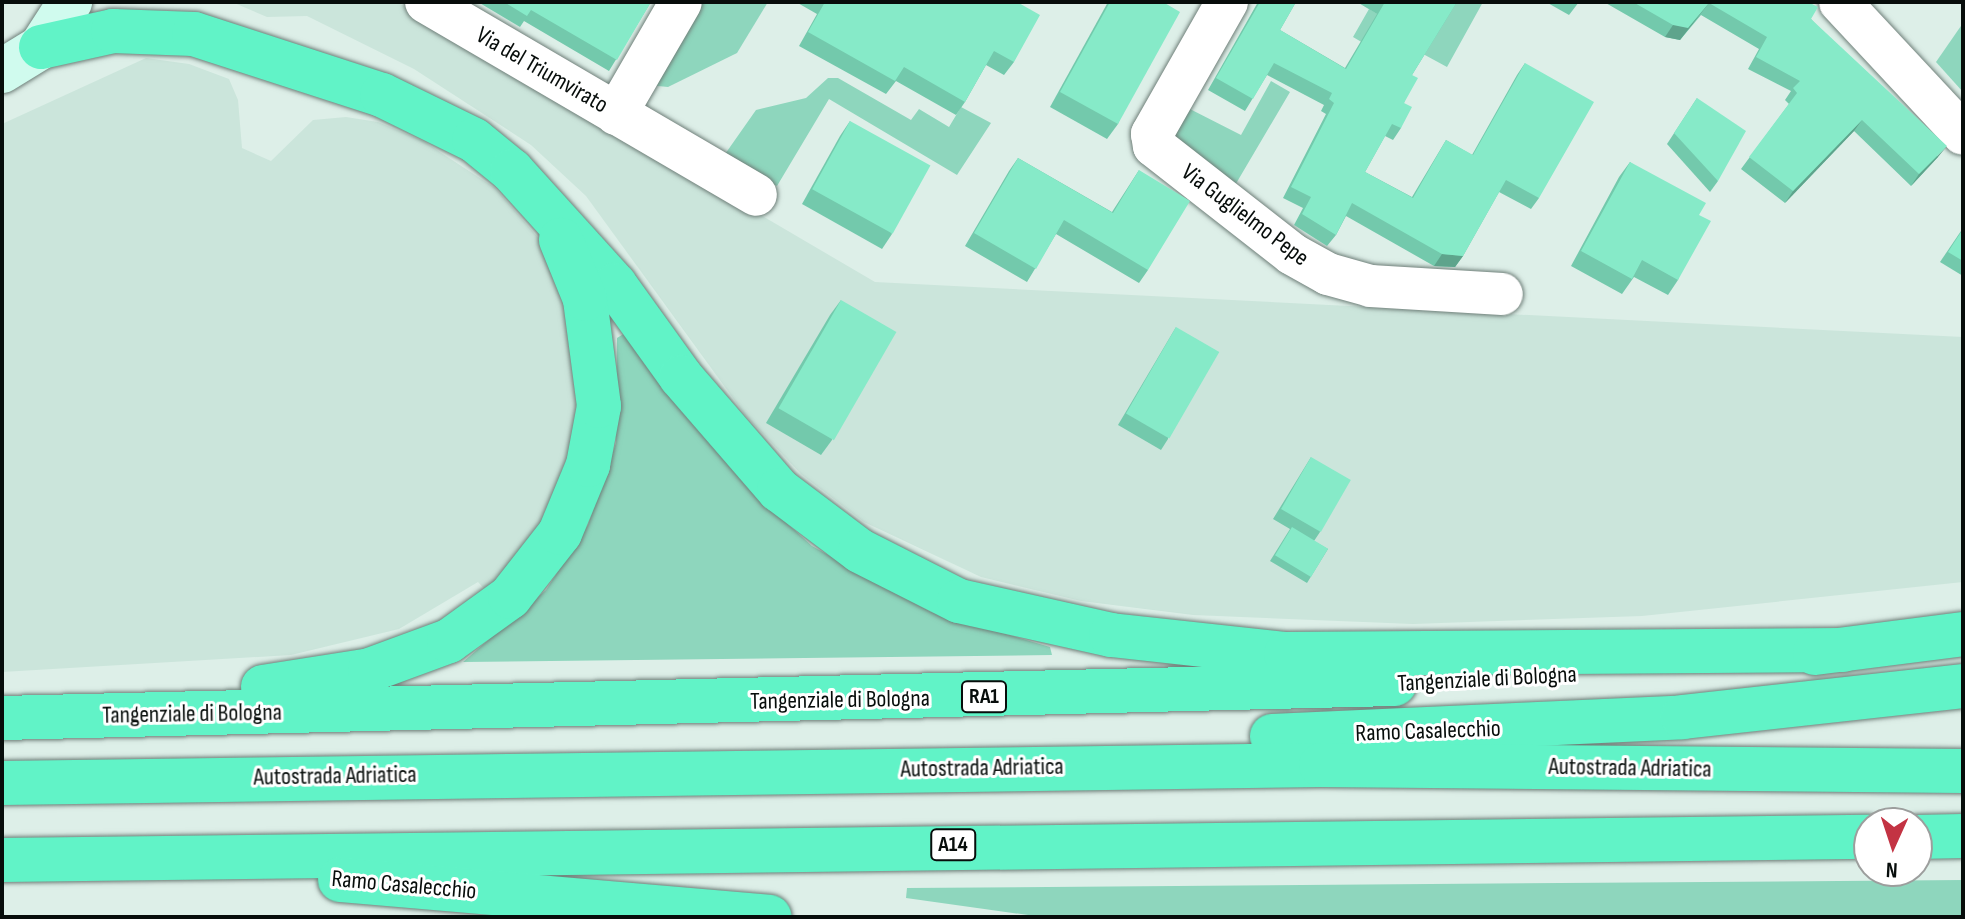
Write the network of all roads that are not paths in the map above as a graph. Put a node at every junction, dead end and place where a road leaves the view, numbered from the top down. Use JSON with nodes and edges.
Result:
{"nodes":[{"id":1,"x":70,"y":2,"type":"edge"},
{"id":2,"x":146,"y":2,"type":"edge"},
{"id":3,"x":426,"y":2,"type":"edge"},
{"id":4,"x":681,"y":2,"type":"edge"},
{"id":5,"x":1227,"y":2,"type":"edge"},
{"id":6,"x":1840,"y":2,"type":"edge"},
{"id":7,"x":194,"y":34,"type":"junction"},
{"id":8,"x":41,"y":47,"type":"junction"},
{"id":9,"x":2,"y":71,"type":"edge"},
{"id":10,"x":616,"y":114,"type":"junction"},
{"id":11,"x":1963,"y":134,"type":"edge"},
{"id":12,"x":531,"y":190,"type":"junction"},
{"id":13,"x":756,"y":195,"type":"dead end"},
{"id":14,"x":1502,"y":294,"type":"dead end"},
{"id":15,"x":1963,"y":634,"type":"edge"},
{"id":16,"x":1843,"y":650,"type":"junction"},
{"id":17,"x":1963,"y":686,"type":"edge"},
{"id":18,"x":2,"y":709,"type":"edge"},
{"id":19,"x":2,"y":718,"type":"edge"},
{"id":20,"x":891,"y":769,"type":"junction"},
{"id":21,"x":1963,"y":771,"type":"edge"},
{"id":22,"x":2,"y":783,"type":"edge"},
{"id":23,"x":1963,"y":836,"type":"edge"},
{"id":24,"x":1853,"y":837,"type":"edge"},
{"id":25,"x":1933,"y":837,"type":"edge"},
{"id":26,"x":20,"y":860,"type":"edge"},
{"id":27,"x":769,"y":917,"type":"edge"}],
"edges":[{"from":1,"to":8,"type":"main road"},
{"from":2,"to":7,"type":"highway"},
{"from":3,"to":10,"type":"street","name":"Via del Triumvirato"},
{"from":4,"to":10,"type":"street","name":"Via del Triumvirato"},
{"from":5,"to":14,"type":"street","name":"Via Guglielmo Pepe"},
{"from":6,"to":11,"type":"street"},
{"from":7,"to":8,"type":"highway"},
{"from":7,"to":12,"type":"highway"},
{"from":8,"to":9,"type":"main road"},
{"from":10,"to":13,"type":"street","name":"Via del Triumvirato"},
{"from":12,"to":16,"type":"highway"},
{"from":12,"to":18,"type":"highway"},
{"from":15,"to":16,"type":"highway","name":"Tangenziale di Bologna","number":"RA1"},
{"from":16,"to":19,"type":"highway","name":"Tangenziale di Bologna","number":"RA1"},
{"from":17,"to":20,"type":"highway","name":"Ramo Casalecchio"},
{"from":20,"to":21,"type":"highway","name":"Autostrada Adriatica"},
{"from":20,"to":22,"type":"highway","name":"Autostrada Adriatica"},
{"from":23,"to":25,"type":"highway"},
{"from":24,"to":26,"type":"highway","number":"A14"},
{"from":26,"to":27,"type":"highway","name":"Ramo Casalecchio","number":"A14"}]}
